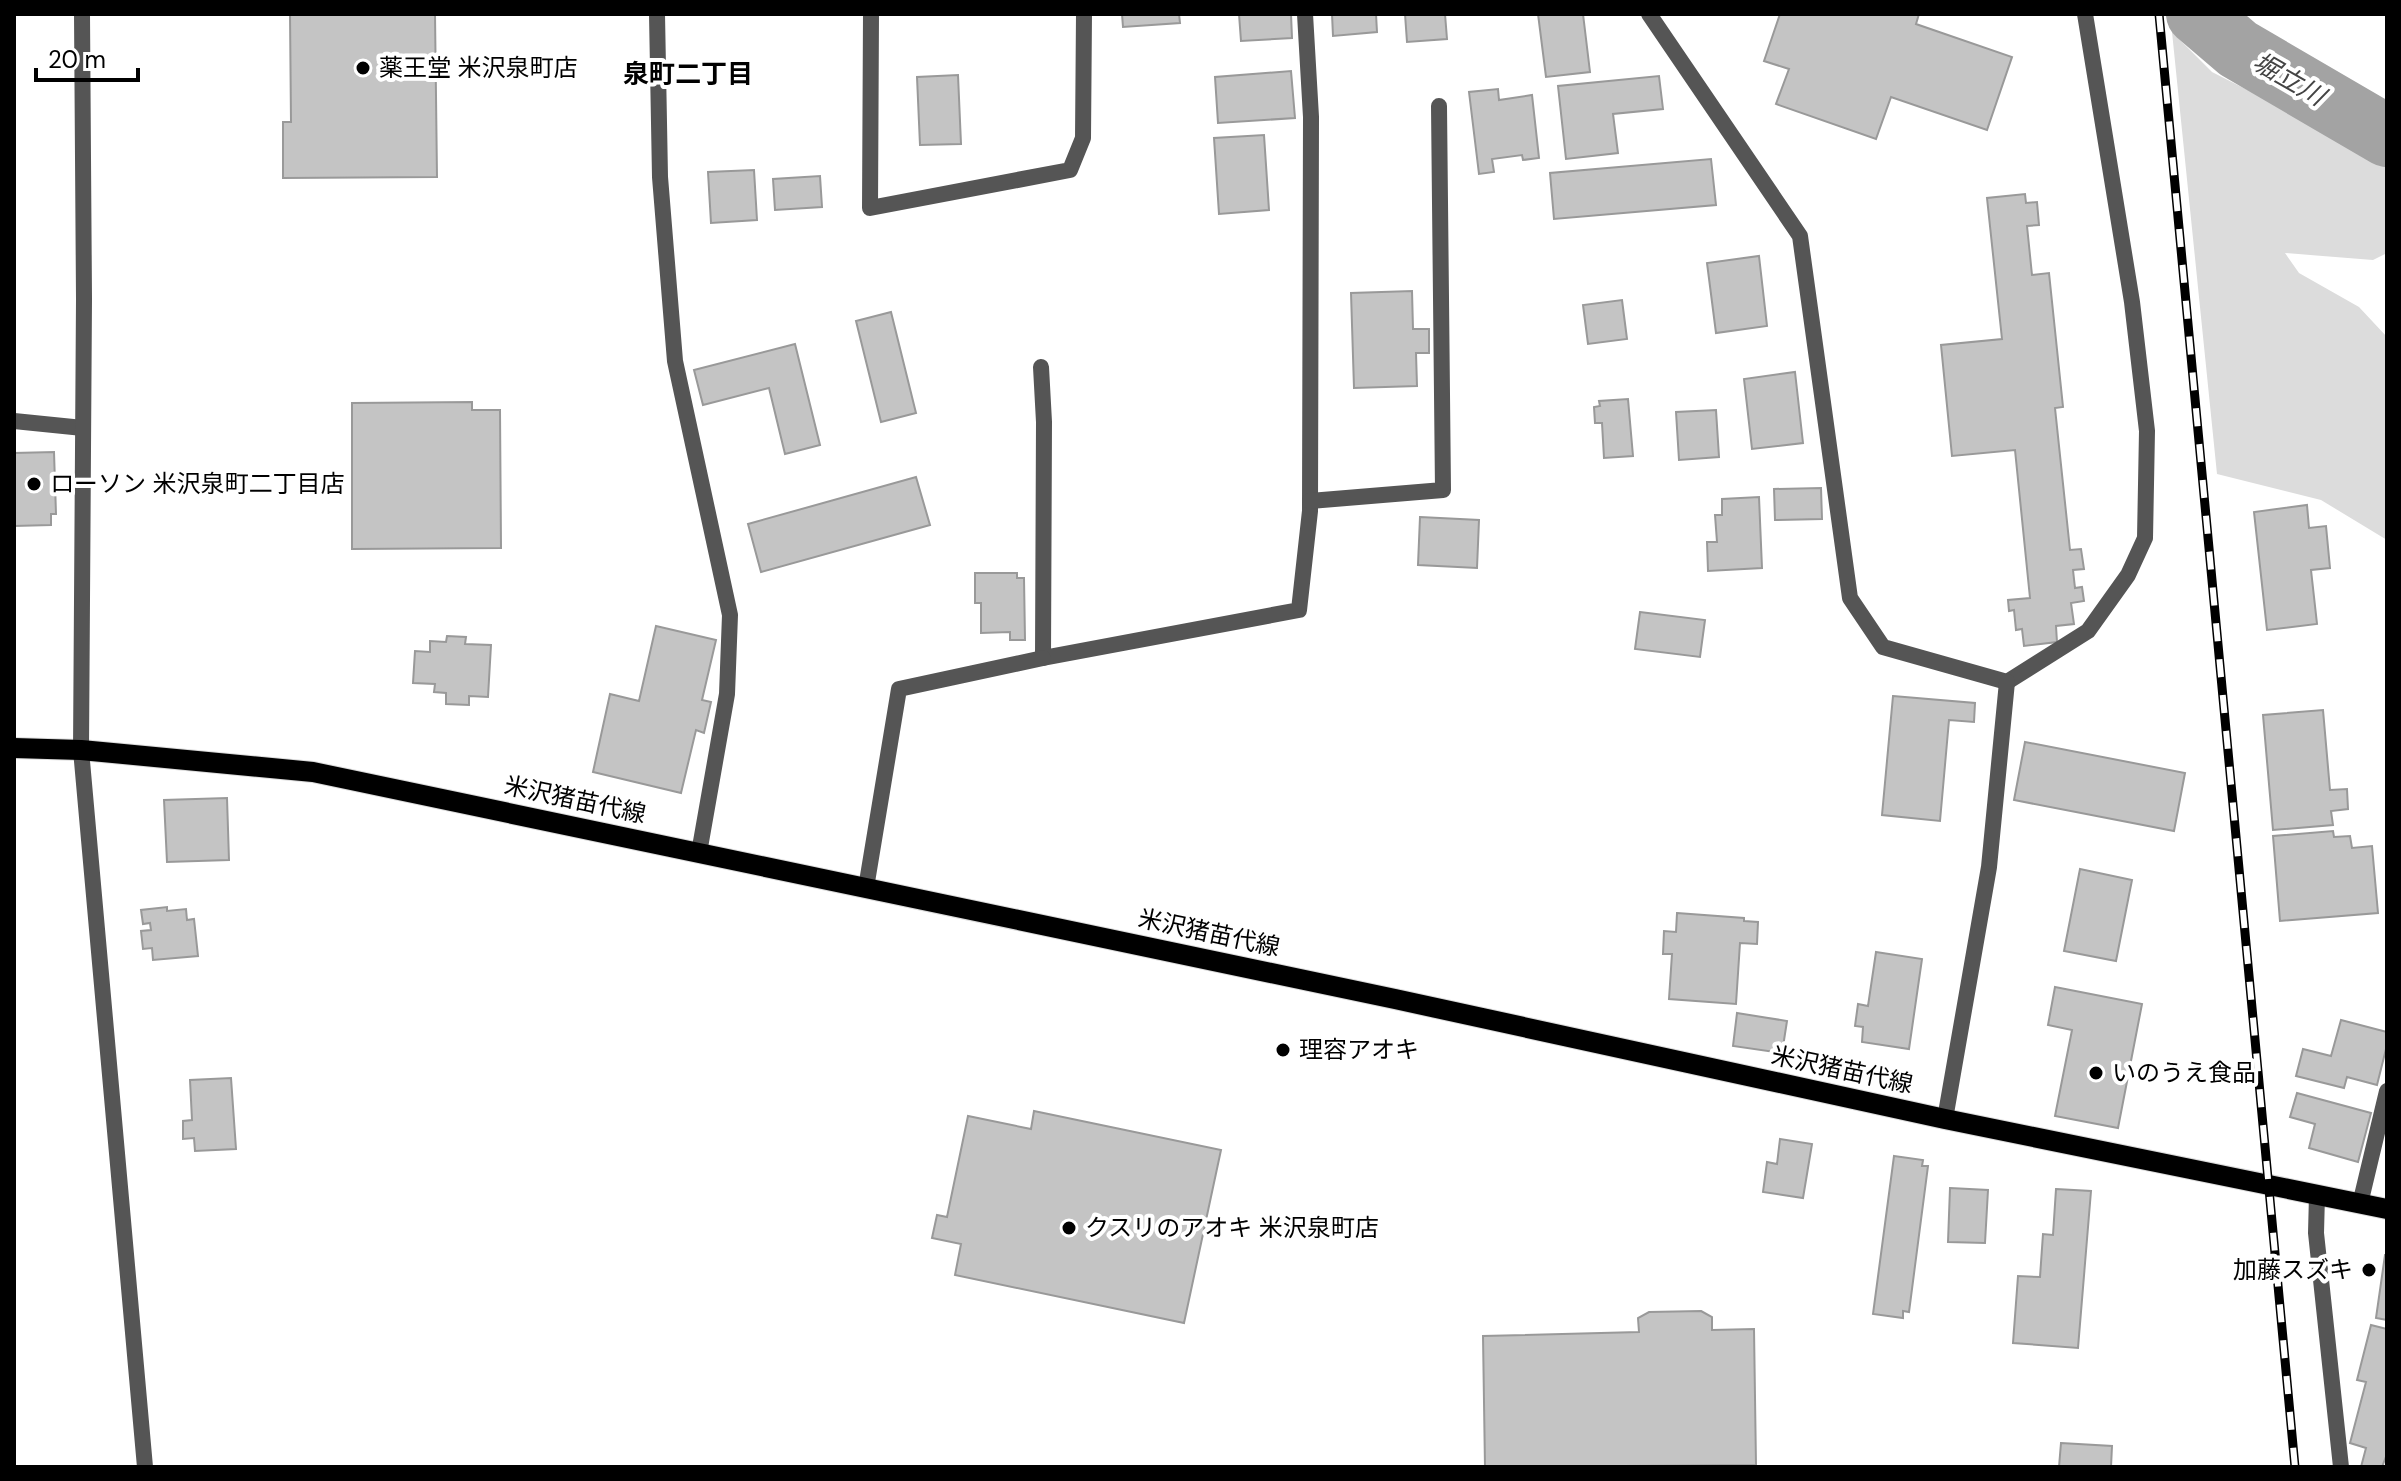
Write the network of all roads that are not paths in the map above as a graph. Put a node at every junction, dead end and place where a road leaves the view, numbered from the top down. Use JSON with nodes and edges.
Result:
{"nodes":[{"id":1,"x":82,"y":14,"type":"edge"},
{"id":2,"x":657,"y":14,"type":"edge"},
{"id":3,"x":871,"y":14,"type":"edge"},
{"id":4,"x":1084,"y":14,"type":"edge"},
{"id":5,"x":1305,"y":14,"type":"edge"},
{"id":6,"x":1649,"y":14,"type":"edge"},
{"id":7,"x":2085,"y":14,"type":"edge"},
{"id":8,"x":1439,"y":106,"type":"dead end"},
{"id":9,"x":1041,"y":367,"type":"dead end"},
{"id":10,"x":14,"y":421,"type":"edge"},
{"id":11,"x":83,"y":428,"type":"junction"},
{"id":12,"x":1310,"y":501,"type":"junction"},
{"id":13,"x":1043,"y":658,"type":"junction"},
{"id":14,"x":2007,"y":682,"type":"junction"},
{"id":15,"x":14,"y":748,"type":"edge"},
{"id":16,"x":81,"y":750,"type":"junction"},
{"id":17,"x":699,"y":853,"type":"junction"},
{"id":18,"x":866,"y":888,"type":"junction"},
{"id":19,"x":2387,"y":1091,"type":"edge"},
{"id":20,"x":1945,"y":1119,"type":"junction"},
{"id":21,"x":2317,"y":1195,"type":"junction"},
{"id":22,"x":2360,"y":1204,"type":"junction"},
{"id":23,"x":2387,"y":1209,"type":"edge"},
{"id":24,"x":145,"y":1467,"type":"edge"},
{"id":25,"x":2341,"y":1467,"type":"edge"}],
"edges":[{"from":1,"to":11,"type":"street"},
{"from":2,"to":17,"type":"street"},
{"from":3,"to":4,"type":"street"},
{"from":5,"to":12,"type":"street"},
{"from":6,"to":14,"type":"street"},
{"from":7,"to":14,"type":"street"},
{"from":8,"to":12,"type":"street"},
{"from":9,"to":13,"type":"street"},
{"from":10,"to":11,"type":"street"},
{"from":11,"to":16,"type":"street"},
{"from":12,"to":13,"type":"street"},
{"from":13,"to":18,"type":"street"},
{"from":14,"to":20,"type":"street"},
{"from":15,"to":16,"type":"main road","name":"米沢猪苗代線"},
{"from":16,"to":17,"type":"main road","name":"米沢猪苗代線"},
{"from":16,"to":24,"type":"street"},
{"from":17,"to":18,"type":"main road","name":"米沢猪苗代線"},
{"from":18,"to":20,"type":"main road","name":"米沢猪苗代線"},
{"from":19,"to":22,"type":"street"},
{"from":20,"to":21,"type":"main road","name":"米沢猪苗代線"},
{"from":21,"to":22,"type":"main road","name":"米沢猪苗代線"},
{"from":21,"to":25,"type":"street"},
{"from":22,"to":23,"type":"main road","name":"米沢猪苗代線"}]}
